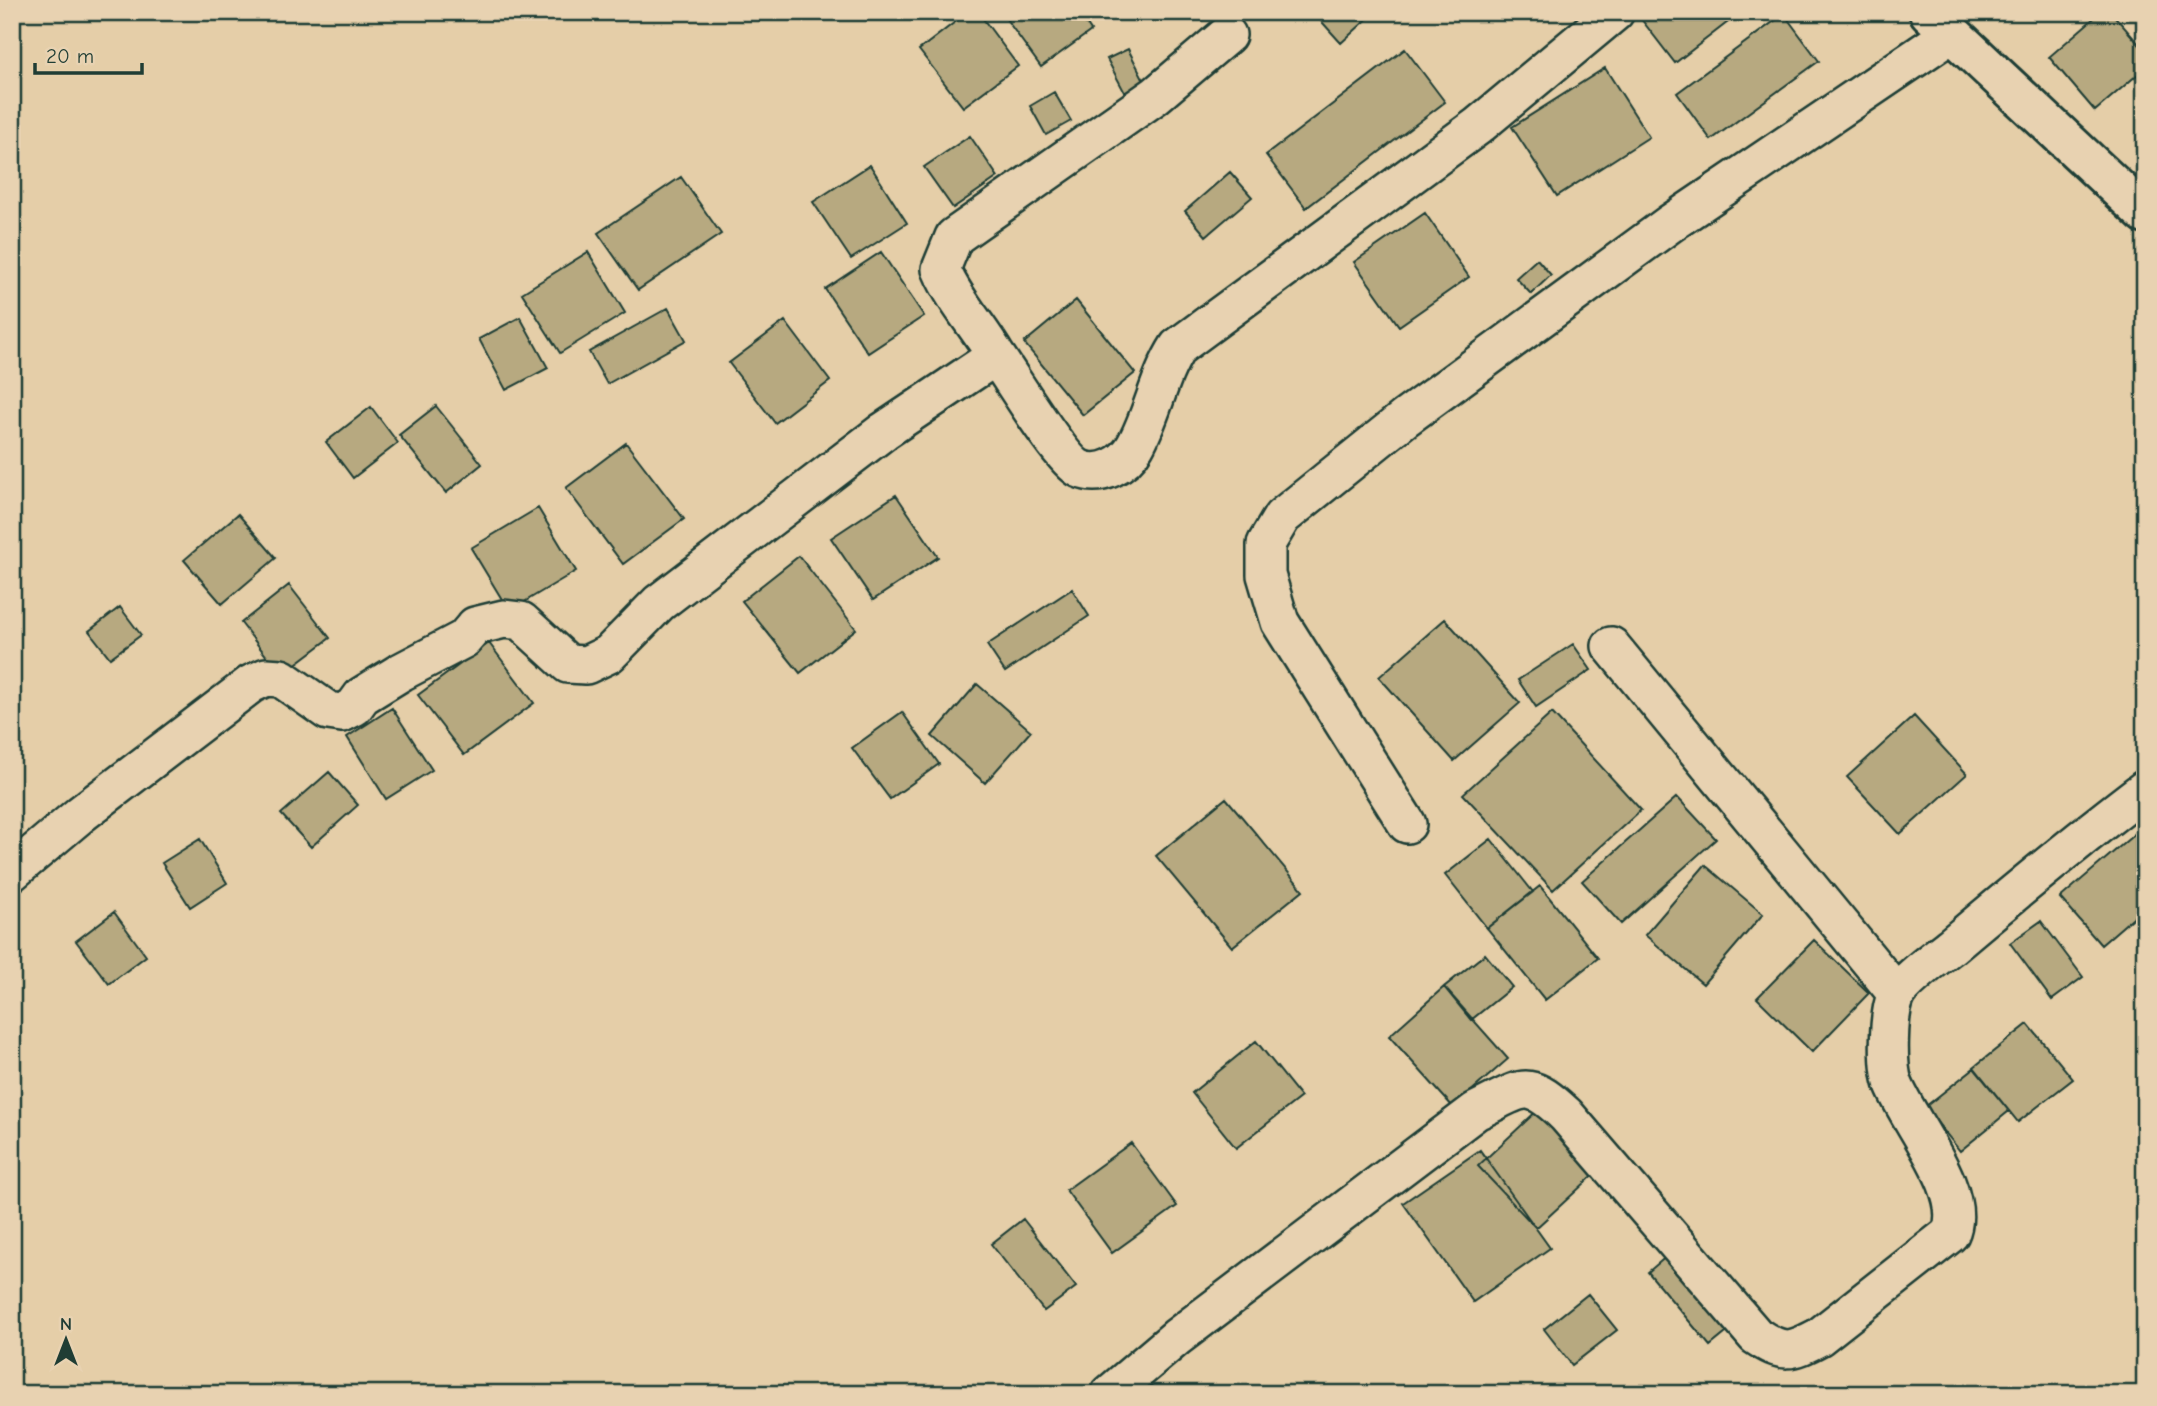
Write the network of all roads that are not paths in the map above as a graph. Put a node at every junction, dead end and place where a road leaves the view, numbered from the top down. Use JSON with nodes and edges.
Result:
{"nodes":[{"id":1,"x":1615,"y":12,"type":"edge"},
{"id":2,"x":1941,"y":23,"type":"edge"},
{"id":3,"x":1227,"y":35,"type":"dead end"},
{"id":4,"x":2145,"y":214,"type":"edge"},
{"id":5,"x":996,"y":356,"type":"junction"},
{"id":6,"x":1611,"y":646,"type":"dead end"},
{"id":7,"x":2145,"y":789,"type":"edge"},
{"id":8,"x":1407,"y":824,"type":"dead end"},
{"id":9,"x":12,"y":872,"type":"edge"},
{"id":10,"x":1897,"y":995,"type":"junction"},
{"id":11,"x":1110,"y":1394,"type":"edge"}],
"edges":[{"from":1,"to":5,"type":"street"},
{"from":2,"to":4,"type":"street"},
{"from":2,"to":8,"type":"street"},
{"from":3,"to":5,"type":"street"},
{"from":5,"to":9,"type":"street"},
{"from":6,"to":10,"type":"street"},
{"from":7,"to":10,"type":"street"},
{"from":10,"to":11,"type":"street"}]}
